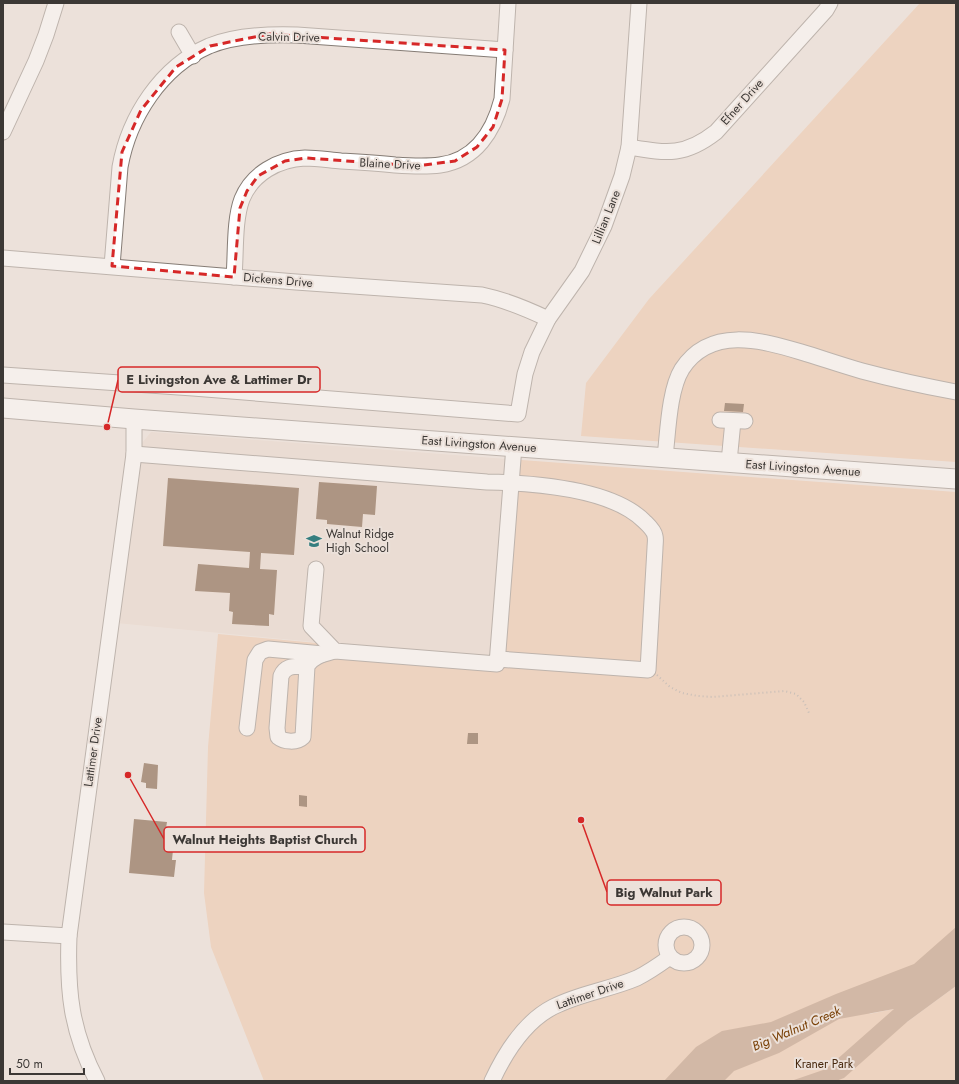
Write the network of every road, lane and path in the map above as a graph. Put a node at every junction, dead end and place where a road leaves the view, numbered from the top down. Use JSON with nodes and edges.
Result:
{"nodes":[{"id":1,"x":56,"y":3,"type":"edge"},
{"id":2,"x":508,"y":3,"type":"edge"},
{"id":3,"x":640,"y":3,"type":"edge"},
{"id":4,"x":830,"y":3,"type":"edge"},
{"id":5,"x":179,"y":32,"type":"dead end"},
{"id":6,"x":505,"y":50,"type":"junction"},
{"id":7,"x":193,"y":56,"type":"junction"},
{"id":8,"x":3,"y":132,"type":"edge"},
{"id":9,"x":629,"y":147,"type":"junction"},
{"id":10,"x":3,"y":258,"type":"edge"},
{"id":11,"x":112,"y":266,"type":"junction"},
{"id":12,"x":234,"y":277,"type":"junction"},
{"id":13,"x":548,"y":319,"type":"junction"},
{"id":14,"x":3,"y":375,"type":"edge"},
{"id":15,"x":956,"y":392,"type":"edge"},
{"id":16,"x":3,"y":408,"type":"edge"},
{"id":17,"x":134,"y":419,"type":"junction"},
{"id":18,"x":733,"y":420,"type":"dead end"},
{"id":19,"x":514,"y":446,"type":"junction"},
{"id":20,"x":134,"y":454,"type":"junction"},
{"id":21,"x":665,"y":458,"type":"junction"},
{"id":22,"x":729,"y":462,"type":"junction"},
{"id":23,"x":956,"y":479,"type":"edge"},
{"id":24,"x":511,"y":483,"type":"junction"},
{"id":25,"x":316,"y":569,"type":"dead end"},
{"id":26,"x":329,"y":652,"type":"junction"},
{"id":27,"x":498,"y":659,"type":"junction"},
{"id":28,"x":307,"y":666,"type":"junction"},
{"id":29,"x":648,"y":670,"type":"junction"},
{"id":30,"x":809,"y":713,"type":"dead end"},
{"id":31,"x":247,"y":728,"type":"dead end"},
{"id":32,"x":3,"y":932,"type":"edge"},
{"id":33,"x":69,"y":936,"type":"junction"},
{"id":34,"x":670,"y":957,"type":"dead end"},
{"id":35,"x":97,"y":1081,"type":"edge"},
{"id":36,"x":492,"y":1081,"type":"edge"}],
"edges":[{"from":1,"to":8,"type":"street"},
{"from":2,"to":6,"type":"street","name":"Blaine Drive"},
{"from":3,"to":9,"type":"street","name":"Lillian Lane"},
{"from":4,"to":9,"type":"street","name":"Efner Drive"},
{"from":5,"to":7,"type":"street"},
{"from":6,"to":7,"type":"street","name":"Calvin Drive"},
{"from":6,"to":12,"type":"street","name":"Blaine Drive"},
{"from":7,"to":11,"type":"street","name":"Calvin Drive"},
{"from":9,"to":13,"type":"street","name":"Lillian Lane"},
{"from":10,"to":11,"type":"street","name":"Dickens Drive"},
{"from":11,"to":12,"type":"street","name":"Dickens Drive"},
{"from":12,"to":13,"type":"street","name":"Dickens Drive"},
{"from":13,"to":14,"type":"street","name":"Lillian Lane"},
{"from":15,"to":21,"type":"street"},
{"from":16,"to":17,"type":"main road","name":"East Livingston Avenue"},
{"from":17,"to":19,"type":"main road","name":"East Livingston Avenue"},
{"from":17,"to":20,"type":"street","name":"Lattimer Drive"},
{"from":18,"to":22,"type":"street"},
{"from":19,"to":21,"type":"main road","name":"East Livingston Avenue"},
{"from":19,"to":24,"type":"street"},
{"from":20,"to":24,"type":"street"},
{"from":20,"to":33,"type":"street","name":"Lattimer Drive"},
{"from":21,"to":22,"type":"main road","name":"East Livingston Avenue"},
{"from":22,"to":23,"type":"main road","name":"East Livingston Avenue"},
{"from":24,"to":27,"type":"street"},
{"from":24,"to":29,"type":"street"},
{"from":25,"to":26,"type":"street"},
{"from":26,"to":27,"type":"street"},
{"from":26,"to":28,"type":"street"},
{"from":26,"to":31,"type":"street"},
{"from":27,"to":29,"type":"street"},
{"from":28,"to":28,"type":"street"},
{"from":29,"to":30,"type":"path"},
{"from":32,"to":33,"type":"street"},
{"from":33,"to":35,"type":"street","name":"Lattimer Drive"},
{"from":34,"to":36,"type":"street","name":"Lattimer Drive"}]}
